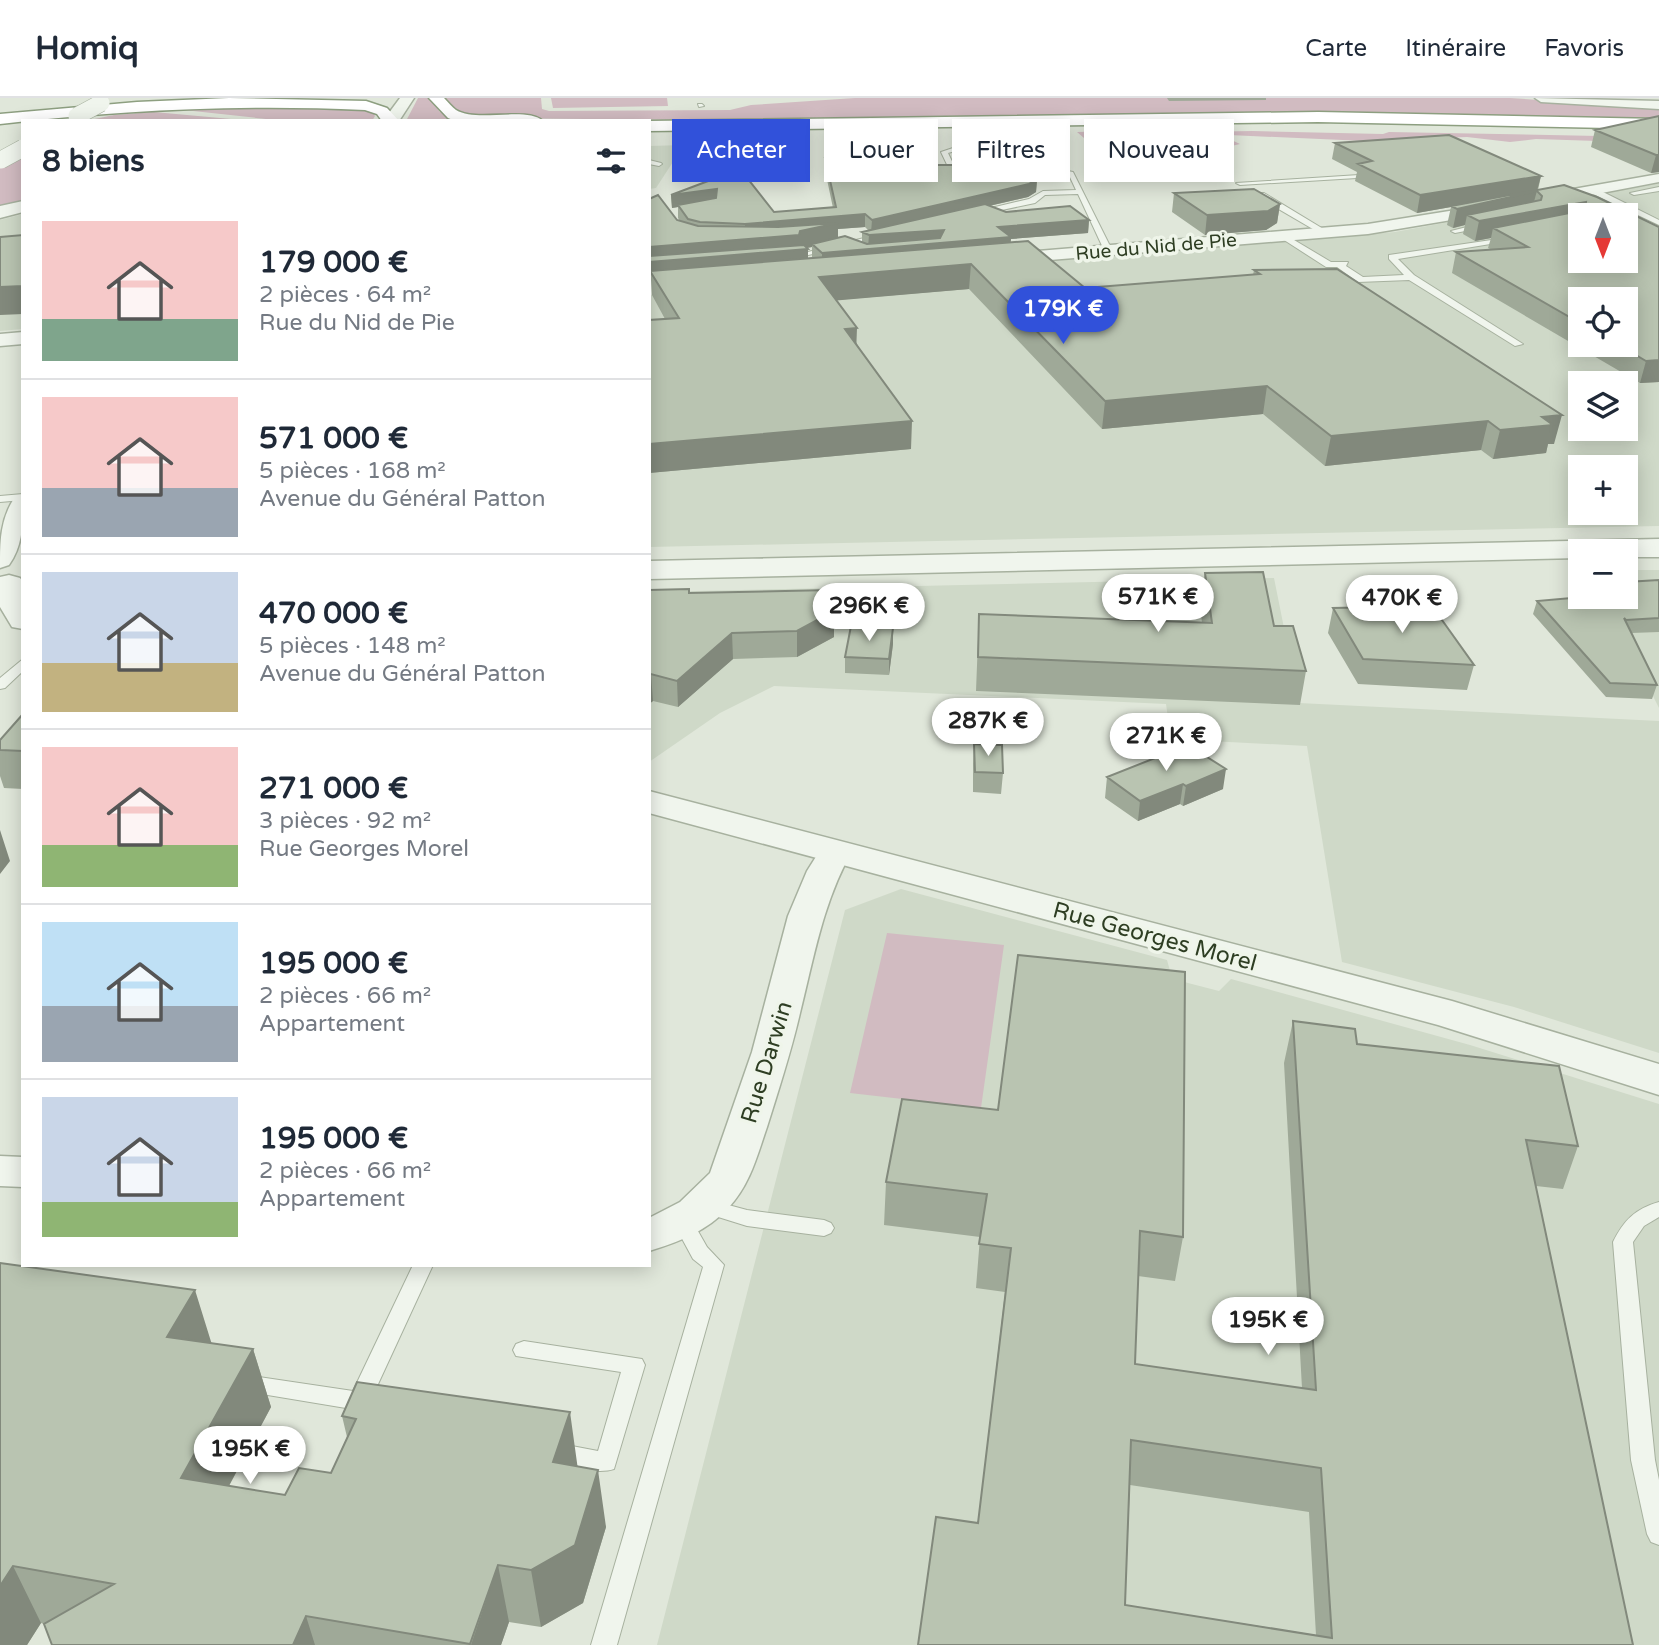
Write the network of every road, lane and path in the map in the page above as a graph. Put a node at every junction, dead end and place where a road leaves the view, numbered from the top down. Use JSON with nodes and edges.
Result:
{"nodes":[{"id":1,"x":71,"y":98,"type":"edge"},
{"id":2,"x":407,"y":98,"type":"edge"},
{"id":3,"x":436,"y":98,"type":"edge"},
{"id":4,"x":1541,"y":98,"type":"edge"},
{"id":5,"x":1619,"y":98,"type":"edge"},
{"id":6,"x":107,"y":100,"type":"edge"},
{"id":7,"x":1659,"y":104,"type":"edge"},
{"id":8,"x":0,"y":117,"type":"edge"},
{"id":9,"x":75,"y":119,"type":"edge"},
{"id":10,"x":255,"y":119,"type":"edge"},
{"id":11,"x":389,"y":119,"type":"edge"},
{"id":12,"x":392,"y":119,"type":"edge"},
{"id":13,"x":479,"y":119,"type":"edge"},
{"id":14,"x":651,"y":124,"type":"edge"},
{"id":15,"x":1659,"y":124,"type":"edge"},
{"id":16,"x":1659,"y":130,"type":"edge"},
{"id":17,"x":651,"y":132,"type":"edge"},
{"id":18,"x":17,"y":142,"type":"edge"},
{"id":19,"x":0,"y":149,"type":"edge"},
{"id":20,"x":952,"y":150,"type":"edge"},
{"id":21,"x":0,"y":160,"type":"edge"},
{"id":22,"x":651,"y":162,"type":"edge"},
{"id":23,"x":659,"y":164,"type":"dead end"},
{"id":24,"x":952,"y":170,"type":"edge"},
{"id":25,"x":1070,"y":173,"type":"edge"},
{"id":26,"x":1357,"y":176,"type":"edge"},
{"id":27,"x":1659,"y":178,"type":"edge"},
{"id":28,"x":1659,"y":189,"type":"edge"},
{"id":29,"x":1082,"y":191,"type":"junction"},
{"id":30,"x":1634,"y":194,"type":"dead end"},
{"id":31,"x":1587,"y":197,"type":"junction"},
{"id":32,"x":21,"y":207,"type":"edge"},
{"id":33,"x":0,"y":212,"type":"edge"},
{"id":34,"x":986,"y":212,"type":"junction"},
{"id":35,"x":1089,"y":212,"type":"junction"},
{"id":36,"x":1077,"y":214,"type":"edge"},
{"id":37,"x":962,"y":217,"type":"edge"},
{"id":38,"x":1005,"y":220,"type":"edge"},
{"id":39,"x":1658,"y":221,"type":"edge"},
{"id":40,"x":1496,"y":222,"type":"edge"},
{"id":41,"x":886,"y":230,"type":"edge"},
{"id":42,"x":1455,"y":230,"type":"edge"},
{"id":43,"x":900,"y":231,"type":"edge"},
{"id":44,"x":845,"y":233,"type":"edge"},
{"id":45,"x":1326,"y":233,"type":"junction"},
{"id":46,"x":1302,"y":234,"type":"junction"},
{"id":47,"x":1284,"y":236,"type":"junction"},
{"id":48,"x":1521,"y":236,"type":"edge"},
{"id":49,"x":845,"y":244,"type":"junction"},
{"id":50,"x":798,"y":245,"type":"edge"},
{"id":51,"x":856,"y":249,"type":"edge"},
{"id":52,"x":1108,"y":250,"type":"junction"},
{"id":53,"x":806,"y":256,"type":"junction"},
{"id":54,"x":794,"y":259,"type":"edge"},
{"id":55,"x":985,"y":260,"type":"edge"},
{"id":56,"x":1337,"y":264,"type":"junction"},
{"id":57,"x":815,"y":266,"type":"edge"},
{"id":58,"x":1411,"y":277,"type":"junction"},
{"id":59,"x":21,"y":338,"type":"edge"},
{"id":60,"x":0,"y":340,"type":"edge"},
{"id":61,"x":1518,"y":344,"type":"dead end"},
{"id":62,"x":13,"y":502,"type":"edge"},
{"id":63,"x":1659,"y":548,"type":"edge"},
{"id":64,"x":651,"y":570,"type":"edge"},
{"id":65,"x":10,"y":604,"type":"edge"},
{"id":66,"x":21,"y":665,"type":"edge"},
{"id":67,"x":0,"y":685,"type":"edge"},
{"id":68,"x":651,"y":803,"type":"edge"},
{"id":69,"x":836,"y":851,"type":"junction"},
{"id":70,"x":1659,"y":1080,"type":"edge"},
{"id":71,"x":0,"y":1171,"type":"edge"},
{"id":72,"x":21,"y":1172,"type":"edge"},
{"id":73,"x":1659,"y":1209,"type":"edge"},
{"id":74,"x":679,"y":1221,"type":"edge"},
{"id":75,"x":824,"y":1228,"type":"dead end"},
{"id":76,"x":422,"y":1267,"type":"edge"},
{"id":77,"x":524,"y":1350,"type":"dead end"},
{"id":78,"x":225,"y":1381,"type":"edge"},
{"id":79,"x":358,"y":1401,"type":"junction"},
{"id":80,"x":384,"y":1410,"type":"edge"},
{"id":81,"x":540,"y":1451,"type":"edge"},
{"id":82,"x":1659,"y":1534,"type":"edge"},
{"id":83,"x":604,"y":1645,"type":"edge"}],
"edges":[{"from":1,"to":8,"type":"highway"},
{"from":2,"to":12,"type":"street"},
{"from":3,"to":13,"type":"highway"},
{"from":4,"to":7,"type":"street"},
{"from":5,"to":7,"type":"street"},
{"from":6,"to":9,"type":"street","bridge":true},
{"from":8,"to":11,"type":"highway"},
{"from":9,"to":10,"type":"highway"},
{"from":14,"to":15,"type":"highway"},
{"from":16,"to":17,"type":"highway"},
{"from":18,"to":19,"type":"highway"},
{"from":18,"to":21,"type":"street","bridge":true},
{"from":20,"to":24,"type":"lane"},
{"from":22,"to":23,"type":"lane"},
{"from":25,"to":29,"type":"lane"},
{"from":26,"to":45,"type":"lane"},
{"from":27,"to":31,"type":"street","name":"Rue du Nid de Pie"},
{"from":28,"to":30,"type":"lane"},
{"from":29,"to":34,"type":"lane"},
{"from":29,"to":35,"type":"lane"},
{"from":31,"to":39,"type":"lane"},
{"from":31,"to":45,"type":"street","name":"Rue du Nid de Pie"},
{"from":32,"to":33,"type":"street"},
{"from":34,"to":37,"type":"lane"},
{"from":34,"to":38,"type":"lane"},
{"from":35,"to":36,"type":"lane"},
{"from":35,"to":52,"type":"lane"},
{"from":40,"to":42,"type":"lane"},
{"from":41,"to":44,"type":"lane"},
{"from":43,"to":49,"type":"lane"},
{"from":45,"to":46,"type":"street","name":"Rue du Nid de Pie"},
{"from":46,"to":47,"type":"street","name":"Rue du Nid de Pie"},
{"from":46,"to":56,"type":"lane"},
{"from":47,"to":52,"type":"street","name":"Rue du Nid de Pie"},
{"from":47,"to":56,"type":"lane"},
{"from":48,"to":58,"type":"lane"},
{"from":49,"to":51,"type":"lane"},
{"from":49,"to":53,"type":"lane"},
{"from":50,"to":53,"type":"lane"},
{"from":52,"to":55,"type":"street","name":"Rue du Nid de Pie"},
{"from":53,"to":54,"type":"lane"},
{"from":53,"to":57,"type":"lane"},
{"from":56,"to":58,"type":"lane"},
{"from":58,"to":61,"type":"lane"},
{"from":59,"to":60,"type":"street"},
{"from":62,"to":65,"type":"street"},
{"from":63,"to":64,"type":"street"},
{"from":66,"to":67,"type":"lane"},
{"from":68,"to":69,"type":"street","name":"Rue Georges Morel"},
{"from":69,"to":70,"type":"street","name":"Rue Georges Morel"},
{"from":69,"to":74,"type":"street","name":"Rue Darwin"},
{"from":71,"to":72,"type":"street"},
{"from":73,"to":82,"type":"lane"},
{"from":74,"to":75,"type":"lane"},
{"from":74,"to":83,"type":"lane"},
{"from":76,"to":79,"type":"lane"},
{"from":77,"to":81,"type":"lane"},
{"from":78,"to":79,"type":"lane"},
{"from":79,"to":80,"type":"lane"}]}
